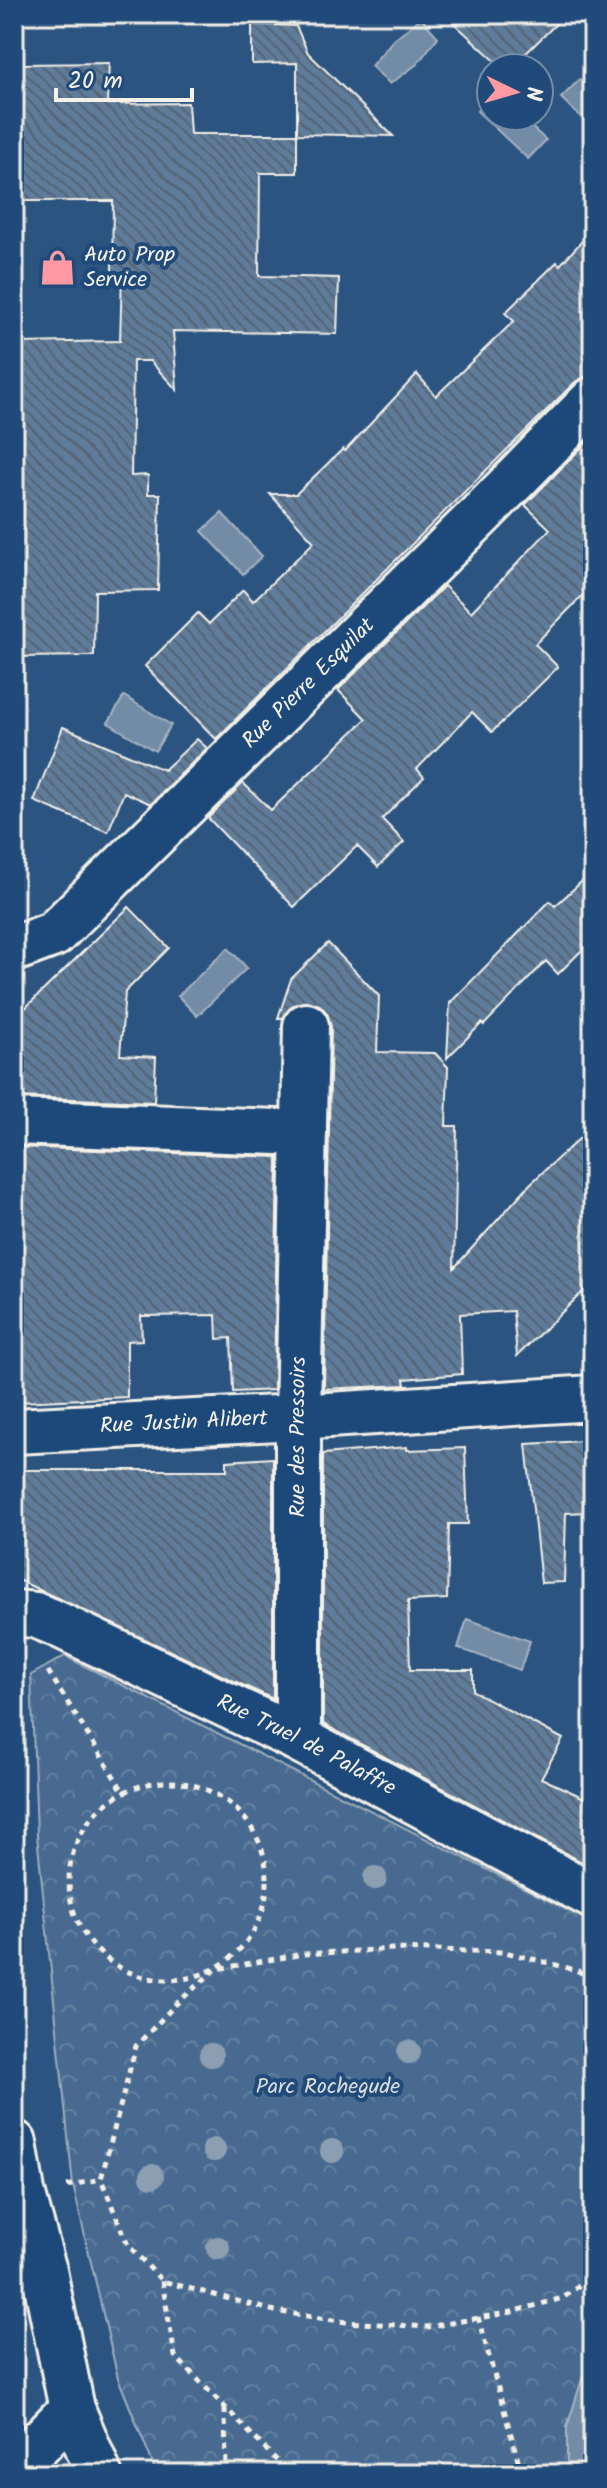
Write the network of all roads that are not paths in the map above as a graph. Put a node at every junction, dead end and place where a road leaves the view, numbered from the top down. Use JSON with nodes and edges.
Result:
{"nodes":[{"id":1,"x":593,"y":400,"type":"edge"},
{"id":2,"x":14,"y":949,"type":"edge"},
{"id":3,"x":306,"y":1026,"type":"dead end"},
{"id":4,"x":14,"y":1122,"type":"edge"},
{"id":5,"x":304,"y":1133,"type":"junction"},
{"id":6,"x":590,"y":1389,"type":"edge"},
{"id":7,"x":298,"y":1417,"type":"junction"},
{"id":8,"x":14,"y":1431,"type":"edge"},
{"id":9,"x":14,"y":1613,"type":"edge"},
{"id":10,"x":298,"y":1739,"type":"junction"},
{"id":11,"x":593,"y":1896,"type":"edge"},
{"id":12,"x":14,"y":2143,"type":"edge"},
{"id":13,"x":72,"y":2409,"type":"junction"},
{"id":14,"x":14,"y":2469,"type":"edge"},
{"id":15,"x":99,"y":2474,"type":"edge"}],
"edges":[{"from":1,"to":2,"type":"street","name":"Rue Pierre Esquilat"},
{"from":3,"to":5,"type":"street","name":"Rue des Pressoirs"},
{"from":4,"to":5,"type":"street"},
{"from":5,"to":7,"type":"street","name":"Rue des Pressoirs"},
{"from":6,"to":7,"type":"street","name":"Rue Justin Alibert"},
{"from":7,"to":8,"type":"street","name":"Rue Justin Alibert"},
{"from":7,"to":10,"type":"street","name":"Rue des Pressoirs"},
{"from":9,"to":10,"type":"street","name":"Rue Truel de Palaffre"},
{"from":10,"to":11,"type":"street","name":"Rue Truel de Palaffre"},
{"from":12,"to":13,"type":"street"},
{"from":13,"to":14,"type":"street"},
{"from":13,"to":15,"type":"street"}]}
